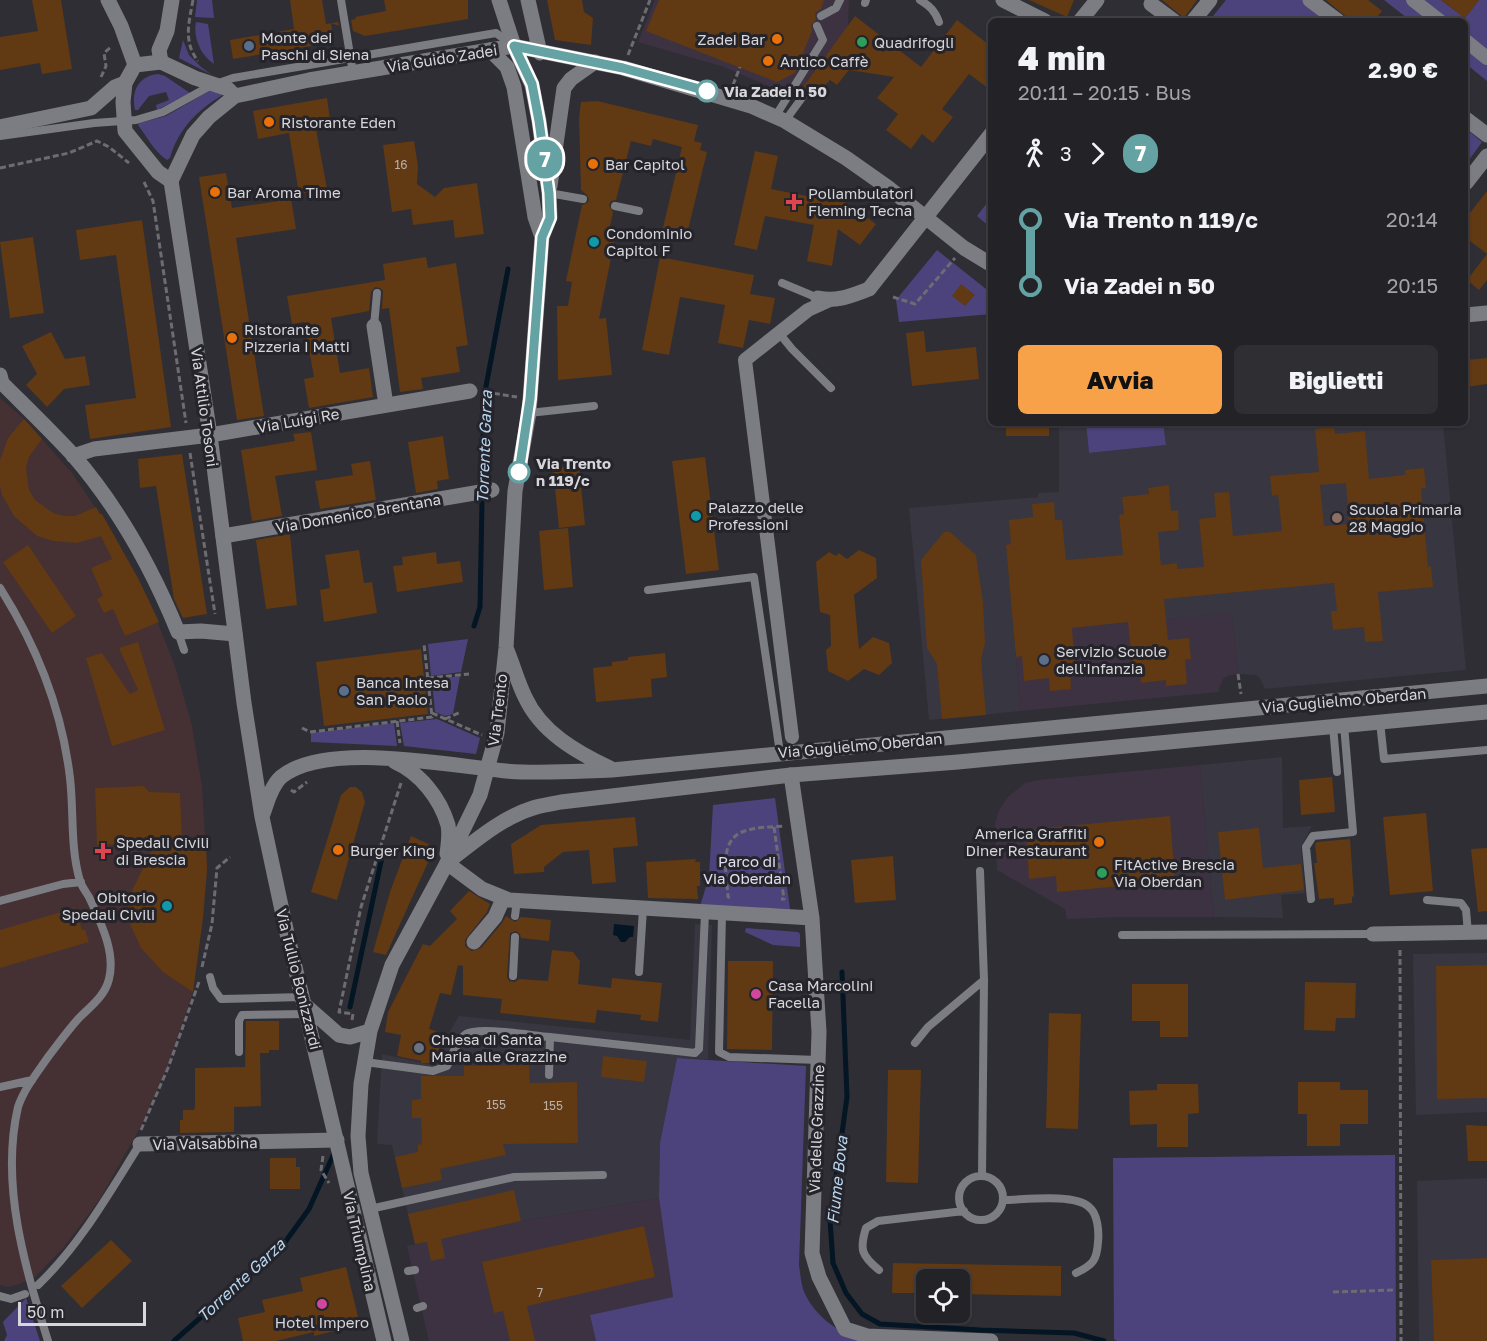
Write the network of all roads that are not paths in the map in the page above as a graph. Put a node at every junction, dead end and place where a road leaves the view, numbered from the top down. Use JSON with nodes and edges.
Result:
{"nodes":[{"id":1,"x":108,"y":0,"type":"edge"},
{"id":2,"x":172,"y":0,"type":"edge"},
{"id":3,"x":341,"y":0,"type":"edge"},
{"id":4,"x":500,"y":0,"type":"edge"},
{"id":5,"x":528,"y":0,"type":"edge"},
{"id":6,"x":840,"y":0,"type":"edge"},
{"id":7,"x":920,"y":0,"type":"edge"},
{"id":8,"x":1003,"y":0,"type":"edge"},
{"id":9,"x":1097,"y":0,"type":"edge"},
{"id":10,"x":1210,"y":0,"type":"edge"},
{"id":11,"x":1310,"y":0,"type":"edge"},
{"id":12,"x":1413,"y":0,"type":"edge"},
{"id":13,"x":1151,"y":4,"type":"dead end"},
{"id":14,"x":821,"y":16,"type":"dead end"},
{"id":15,"x":1039,"y":18,"type":"edge"},
{"id":16,"x":1082,"y":18,"type":"edge"},
{"id":17,"x":1170,"y":18,"type":"edge"},
{"id":18,"x":1195,"y":18,"type":"edge"},
{"id":19,"x":1334,"y":18,"type":"edge"},
{"id":20,"x":1436,"y":18,"type":"edge"},
{"id":21,"x":939,"y":22,"type":"dead end"},
{"id":22,"x":818,"y":26,"type":"dead end"},
{"id":23,"x":1468,"y":43,"type":"edge"},
{"id":24,"x":514,"y":46,"type":"junction"},
{"id":25,"x":490,"y":50,"type":"junction"},
{"id":26,"x":540,"y":53,"type":"junction"},
{"id":27,"x":1487,"y":58,"type":"edge"},
{"id":28,"x":161,"y":62,"type":"junction"},
{"id":29,"x":596,"y":62,"type":"junction"},
{"id":30,"x":135,"y":65,"type":"junction"},
{"id":31,"x":351,"y":65,"type":"junction"},
{"id":32,"x":125,"y":83,"type":"junction"},
{"id":33,"x":216,"y":84,"type":"junction"},
{"id":34,"x":804,"y":95,"type":"dead end"},
{"id":35,"x":235,"y":96,"type":"junction"},
{"id":36,"x":780,"y":119,"type":"junction"},
{"id":37,"x":1468,"y":121,"type":"edge"},
{"id":38,"x":124,"y":122,"type":"junction"},
{"id":39,"x":0,"y":127,"type":"edge"},
{"id":40,"x":1487,"y":135,"type":"edge"},
{"id":41,"x":0,"y":136,"type":"edge"},
{"id":42,"x":988,"y":138,"type":"edge"},
{"id":43,"x":1487,"y":156,"type":"edge"},
{"id":44,"x":1468,"y":180,"type":"edge"},
{"id":45,"x":171,"y":181,"type":"junction"},
{"id":46,"x":549,"y":191,"type":"junction"},
{"id":47,"x":583,"y":199,"type":"dead end"},
{"id":48,"x":615,"y":206,"type":"dead end"},
{"id":49,"x":639,"y":211,"type":"dead end"},
{"id":50,"x":925,"y":217,"type":"junction"},
{"id":51,"x":542,"y":237,"type":"junction"},
{"id":52,"x":988,"y":263,"type":"edge"},
{"id":53,"x":782,"y":283,"type":"dead end"},
{"id":54,"x":377,"y":293,"type":"dead end"},
{"id":55,"x":824,"y":299,"type":"junction"},
{"id":56,"x":1487,"y":313,"type":"edge"},
{"id":57,"x":1468,"y":315,"type":"edge"},
{"id":58,"x":374,"y":326,"type":"joint"},
{"id":59,"x":779,"y":333,"type":"junction"},
{"id":60,"x":0,"y":375,"type":"edge"},
{"id":61,"x":831,"y":388,"type":"dead end"},
{"id":62,"x":470,"y":391,"type":"dead end"},
{"id":63,"x":386,"y":405,"type":"junction"},
{"id":64,"x":594,"y":406,"type":"dead end"},
{"id":65,"x":529,"y":413,"type":"junction"},
{"id":66,"x":210,"y":435,"type":"junction"},
{"id":67,"x":73,"y":456,"type":"junction"},
{"id":68,"x":492,"y":490,"type":"dead end"},
{"id":69,"x":224,"y":536,"type":"junction"},
{"id":70,"x":0,"y":588,"type":"edge"},
{"id":71,"x":648,"y":590,"type":"dead end"},
{"id":72,"x":178,"y":632,"type":"junction"},
{"id":73,"x":235,"y":634,"type":"junction"},
{"id":74,"x":506,"y":648,"type":"junction"},
{"id":75,"x":184,"y":650,"type":"dead end"},
{"id":76,"x":1487,"y":687,"type":"edge"},
{"id":77,"x":1487,"y":712,"type":"edge"},
{"id":78,"x":1380,"y":722,"type":"junction"},
{"id":79,"x":1338,"y":726,"type":"junction"},
{"id":80,"x":792,"y":737,"type":"dead end"},
{"id":81,"x":1487,"y":750,"type":"edge"},
{"id":82,"x":780,"y":753,"type":"junction"},
{"id":83,"x":384,"y":757,"type":"junction"},
{"id":84,"x":488,"y":768,"type":"junction"},
{"id":85,"x":612,"y":770,"type":"junction"},
{"id":86,"x":1337,"y":772,"type":"dead end"},
{"id":87,"x":791,"y":775,"type":"junction"},
{"id":88,"x":262,"y":817,"type":"junction"},
{"id":89,"x":447,"y":863,"type":"junction"},
{"id":90,"x":981,"y":871,"type":"dead end"},
{"id":91,"x":81,"y":882,"type":"junction"},
{"id":92,"x":510,"y":899,"type":"junction"},
{"id":93,"x":1311,"y":899,"type":"dead end"},
{"id":94,"x":1426,"y":900,"type":"dead end"},
{"id":95,"x":0,"y":901,"type":"edge"},
{"id":96,"x":643,"y":909,"type":"junction"},
{"id":97,"x":705,"y":913,"type":"junction"},
{"id":98,"x":722,"y":914,"type":"junction"},
{"id":99,"x":515,"y":916,"type":"dead end"},
{"id":100,"x":812,"y":918,"type":"junction"},
{"id":101,"x":1487,"y":932,"type":"edge"},
{"id":102,"x":1468,"y":933,"type":"junction"},
{"id":103,"x":1373,"y":934,"type":"joint"},
{"id":104,"x":1122,"y":935,"type":"dead end"},
{"id":105,"x":514,"y":937,"type":"dead end"},
{"id":106,"x":474,"y":942,"type":"dead end"},
{"id":107,"x":639,"y":972,"type":"dead end"},
{"id":108,"x":513,"y":976,"type":"dead end"},
{"id":109,"x":210,"y":977,"type":"dead end"},
{"id":110,"x":984,"y":980,"type":"junction"},
{"id":111,"x":305,"y":1005,"type":"junction"},
{"id":112,"x":370,"y":1031,"type":"junction"},
{"id":113,"x":550,"y":1037,"type":"junction"},
{"id":114,"x":915,"y":1043,"type":"dead end"},
{"id":115,"x":239,"y":1052,"type":"dead end"},
{"id":116,"x":818,"y":1060,"type":"junction"},
{"id":117,"x":365,"y":1062,"type":"junction"},
{"id":118,"x":549,"y":1075,"type":"dead end"},
{"id":119,"x":32,"y":1080,"type":"junction"},
{"id":120,"x":0,"y":1087,"type":"edge"},
{"id":121,"x":337,"y":1140,"type":"junction"},
{"id":122,"x":140,"y":1144,"type":"joint"},
{"id":123,"x":359,"y":1157,"type":"joint"},
{"id":124,"x":603,"y":1175,"type":"dead end"},
{"id":125,"x":982,"y":1176,"type":"junction"},
{"id":126,"x":1003,"y":1200,"type":"junction"},
{"id":127,"x":370,"y":1209,"type":"junction"},
{"id":128,"x":964,"y":1211,"type":"junction"},
{"id":129,"x":879,"y":1270,"type":"dead end"},
{"id":130,"x":1076,"y":1273,"type":"dead end"},
{"id":131,"x":38,"y":1285,"type":"dead end"},
{"id":132,"x":26,"y":1295,"type":"junction"},
{"id":133,"x":0,"y":1296,"type":"edge"},
{"id":134,"x":48,"y":1341,"type":"edge"},
{"id":135,"x":384,"y":1341,"type":"edge"},
{"id":136,"x":402,"y":1341,"type":"edge"},
{"id":137,"x":991,"y":1341,"type":"edge"}],
"edges":[{"from":1,"to":30,"type":"main road"},
{"from":2,"to":28,"type":"main road"},
{"from":3,"to":31,"type":"lane"},
{"from":4,"to":24,"type":"main road","name":"Via Trento"},
{"from":5,"to":26,"type":"main road"},
{"from":6,"to":14,"type":"lane"},
{"from":7,"to":21,"type":"lane"},
{"from":8,"to":15,"type":"main road"},
{"from":9,"to":16,"type":"main road"},
{"from":10,"to":18,"type":"main road"},
{"from":11,"to":19,"type":"main road"},
{"from":12,"to":20,"type":"street"},
{"from":13,"to":17,"type":"main road"},
{"from":22,"to":36,"type":"lane"},
{"from":23,"to":27,"type":"street"},
{"from":24,"to":25,"type":"main road","name":"Via Guido Zadei"},
{"from":24,"to":26,"type":"main road","name":"Via Guido Zadei"},
{"from":24,"to":31,"type":"lane"},
{"from":24,"to":46,"type":"main road","name":"Via Trento"},
{"from":25,"to":31,"type":"main road","name":"Via Guido Zadei"},
{"from":25,"to":51,"type":"main road","name":"Via Trento"},
{"from":26,"to":29,"type":"main road","name":"Via Guido Zadei"},
{"from":28,"to":30,"type":"main road"},
{"from":28,"to":33,"type":"main road"},
{"from":29,"to":36,"type":"main road","name":"Via Guido Zadei"},
{"from":29,"to":46,"type":"main road","name":"Via Trento"},
{"from":30,"to":32,"type":"main road"},
{"from":31,"to":33,"type":"lane"},
{"from":31,"to":35,"type":"main road","name":"Via Guido Zadei"},
{"from":32,"to":38,"type":"main road"},
{"from":32,"to":39,"type":"main road"},
{"from":33,"to":35,"type":"main road"},
{"from":33,"to":38,"type":"lane"},
{"from":34,"to":36,"type":"lane"},
{"from":35,"to":45,"type":"main road"},
{"from":36,"to":50,"type":"main road","name":"Via Guido Zadei"},
{"from":37,"to":40,"type":"main road"},
{"from":38,"to":41,"type":"lane"},
{"from":38,"to":45,"type":"main road"},
{"from":42,"to":50,"type":"main road"},
{"from":43,"to":44,"type":"main road"},
{"from":45,"to":66,"type":"main road","name":"Via Attilio Tosoni"},
{"from":46,"to":47,"type":"lane"},
{"from":46,"to":51,"type":"main road","name":"Via Trento"},
{"from":48,"to":49,"type":"lane"},
{"from":50,"to":52,"type":"main road","name":"Via Guido Zadei"},
{"from":50,"to":55,"type":"main road"},
{"from":51,"to":65,"type":"main road","name":"Via Trento"},
{"from":53,"to":55,"type":"lane"},
{"from":54,"to":58,"type":"lane"},
{"from":55,"to":59,"type":"street"},
{"from":56,"to":57,"type":"main road"},
{"from":58,"to":63,"type":"main road"},
{"from":59,"to":61,"type":"lane"},
{"from":59,"to":80,"type":"street"},
{"from":60,"to":67,"type":"main road"},
{"from":62,"to":63,"type":"main road","name":"Via Luigi Re"},
{"from":63,"to":66,"type":"main road","name":"Via Luigi Re"},
{"from":64,"to":65,"type":"lane"},
{"from":65,"to":74,"type":"main road","name":"Via Trento"},
{"from":66,"to":67,"type":"main road","name":"Via Luigi Re"},
{"from":66,"to":69,"type":"main road","name":"Via Attilio Tosoni"},
{"from":67,"to":72,"type":"main road"},
{"from":68,"to":69,"type":"main road","name":"Via Domenico Brentana"},
{"from":69,"to":73,"type":"main road","name":"Via Attilio Tosoni"},
{"from":70,"to":91,"type":"lane"},
{"from":71,"to":82,"type":"lane"},
{"from":72,"to":73,"type":"main road"},
{"from":72,"to":75,"type":"lane"},
{"from":73,"to":88,"type":"main road","name":"Via Tullio Bonizzardi"},
{"from":74,"to":84,"type":"main road","name":"Via Trento"},
{"from":74,"to":85,"type":"main road"},
{"from":76,"to":82,"type":"main road","name":"Via Guglielmo Oberdan"},
{"from":77,"to":78,"type":"main road","name":"Via Guglielmo Oberdan"},
{"from":78,"to":79,"type":"main road","name":"Via Guglielmo Oberdan"},
{"from":78,"to":81,"type":"lane"},
{"from":79,"to":86,"type":"lane"},
{"from":79,"to":87,"type":"main road","name":"Via Guglielmo Oberdan"},
{"from":79,"to":93,"type":"lane"},
{"from":82,"to":85,"type":"main road","name":"Via Guglielmo Oberdan"},
{"from":83,"to":84,"type":"main road","name":"Via Guglielmo Oberdan"},
{"from":83,"to":88,"type":"main road","name":"Via Guglielmo Oberdan"},
{"from":83,"to":89,"type":"main road"},
{"from":84,"to":85,"type":"main road","name":"Via Guglielmo Oberdan"},
{"from":84,"to":89,"type":"main road","name":"Via Trento"},
{"from":87,"to":89,"type":"main road","name":"Via Guglielmo Oberdan"},
{"from":87,"to":100,"type":"main road","name":"Via delle Grazzine"},
{"from":88,"to":111,"type":"main road","name":"Via Tullio Bonizzardi"},
{"from":89,"to":92,"type":"main road"},
{"from":89,"to":112,"type":"main road","name":"Via Trento"},
{"from":90,"to":110,"type":"lane"},
{"from":91,"to":95,"type":"lane"},
{"from":91,"to":119,"type":"lane"},
{"from":92,"to":96,"type":"main road"},
{"from":92,"to":99,"type":"lane"},
{"from":92,"to":106,"type":"main road"},
{"from":94,"to":102,"type":"lane"},
{"from":96,"to":97,"type":"main road"},
{"from":96,"to":107,"type":"lane"},
{"from":97,"to":98,"type":"main road"},
{"from":97,"to":113,"type":"lane"},
{"from":98,"to":100,"type":"main road"},
{"from":98,"to":116,"type":"lane"},
{"from":100,"to":116,"type":"main road","name":"Via delle Grazzine"},
{"from":101,"to":102,"type":"main road"},
{"from":102,"to":103,"type":"main road"},
{"from":103,"to":104,"type":"lane"},
{"from":105,"to":108,"type":"lane"},
{"from":109,"to":111,"type":"lane"},
{"from":110,"to":114,"type":"lane"},
{"from":110,"to":125,"type":"lane"},
{"from":111,"to":112,"type":"main road"},
{"from":111,"to":115,"type":"lane"},
{"from":111,"to":121,"type":"main road","name":"Via Tullio Bonizzardi"},
{"from":112,"to":117,"type":"main road","name":"Via Trento"},
{"from":113,"to":117,"type":"lane"},
{"from":113,"to":118,"type":"lane"},
{"from":116,"to":137,"type":"main road","name":"Via delle Grazzine"},
{"from":117,"to":123,"type":"main road","name":"Via Trento"},
{"from":119,"to":120,"type":"lane"},
{"from":119,"to":132,"type":"lane"},
{"from":121,"to":122,"type":"main road","name":"Via Valsabbina"},
{"from":121,"to":135,"type":"main road","name":"Via Triumplina"},
{"from":122,"to":131,"type":"lane","name":"Via Valsabbina"},
{"from":123,"to":127,"type":"main road","name":"Via Triumplina"},
{"from":124,"to":127,"type":"lane"},
{"from":125,"to":126,"type":"lane"},
{"from":125,"to":128,"type":"lane"},
{"from":126,"to":128,"type":"lane"},
{"from":126,"to":130,"type":"lane"},
{"from":127,"to":136,"type":"main road","name":"Via Triumplina"},
{"from":128,"to":129,"type":"lane"},
{"from":132,"to":133,"type":"lane"},
{"from":132,"to":134,"type":"lane"}]}
